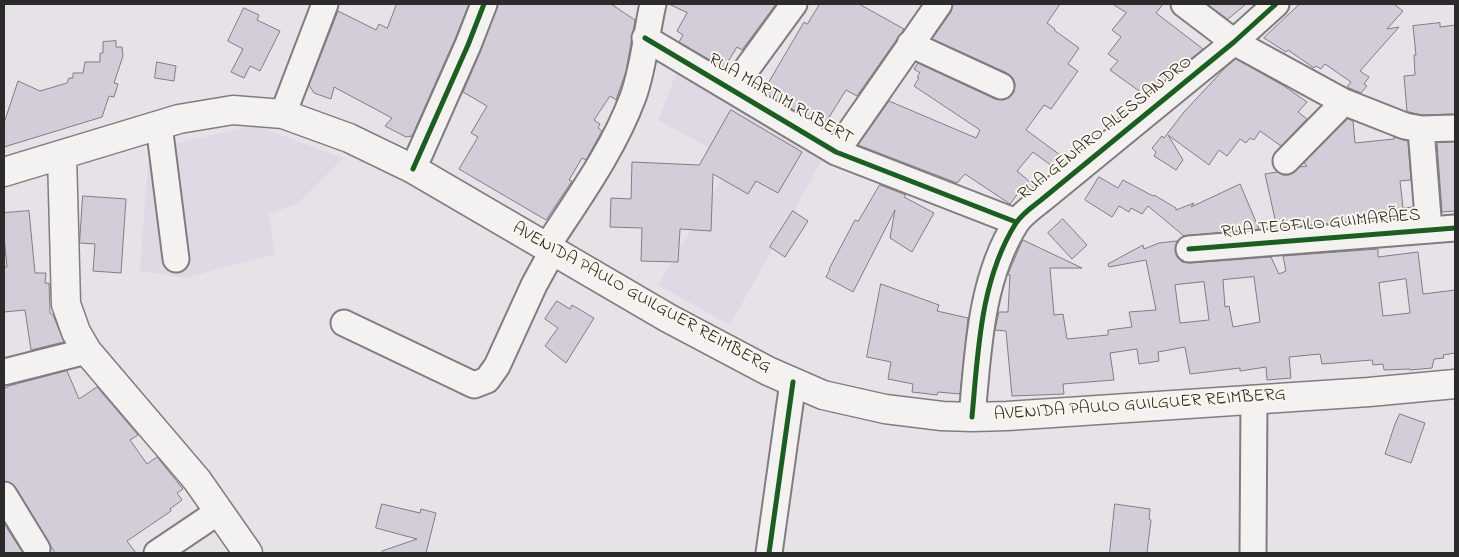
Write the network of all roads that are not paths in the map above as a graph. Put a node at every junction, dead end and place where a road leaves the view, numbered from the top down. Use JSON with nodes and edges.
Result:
{"nodes":[{"id":1,"x":325,"y":4,"type":"edge"},
{"id":2,"x":484,"y":4,"type":"edge"},
{"id":3,"x":653,"y":4,"type":"edge"},
{"id":4,"x":794,"y":4,"type":"edge"},
{"id":5,"x":939,"y":4,"type":"edge"},
{"id":6,"x":1184,"y":4,"type":"edge"},
{"id":7,"x":1276,"y":4,"type":"edge"},
{"id":8,"x":645,"y":38,"type":"junction"},
{"id":9,"x":1234,"y":42,"type":"junction"},
{"id":10,"x":910,"y":44,"type":"junction"},
{"id":11,"x":1001,"y":86,"type":"dead end"},
{"id":12,"x":732,"y":89,"type":"junction"},
{"id":13,"x":1344,"y":102,"type":"junction"},
{"id":14,"x":283,"y":114,"type":"junction"},
{"id":15,"x":159,"y":125,"type":"junction"},
{"id":16,"x":1455,"y":128,"type":"edge"},
{"id":17,"x":1421,"y":129,"type":"junction"},
{"id":18,"x":836,"y":152,"type":"junction"},
{"id":19,"x":62,"y":155,"type":"junction"},
{"id":20,"x":1286,"y":161,"type":"dead end"},
{"id":21,"x":413,"y":169,"type":"junction"},
{"id":22,"x":4,"y":172,"type":"edge"},
{"id":23,"x":1016,"y":222,"type":"junction"},
{"id":24,"x":1455,"y":228,"type":"edge"},
{"id":25,"x":1429,"y":230,"type":"junction"},
{"id":26,"x":1189,"y":249,"type":"dead end"},
{"id":27,"x":549,"y":250,"type":"junction"},
{"id":28,"x":176,"y":259,"type":"dead end"},
{"id":29,"x":344,"y":323,"type":"dead end"},
{"id":30,"x":87,"y":351,"type":"junction"},
{"id":31,"x":4,"y":372,"type":"edge"},
{"id":32,"x":793,"y":382,"type":"junction"},
{"id":33,"x":1455,"y":384,"type":"edge"},
{"id":34,"x":1254,"y":399,"type":"junction"},
{"id":35,"x":972,"y":417,"type":"junction"},
{"id":36,"x":4,"y":495,"type":"edge"},
{"id":37,"x":218,"y":512,"type":"junction"},
{"id":38,"x":37,"y":549,"type":"dead end"},
{"id":39,"x":157,"y":553,"type":"edge"},
{"id":40,"x":248,"y":553,"type":"edge"},
{"id":41,"x":769,"y":553,"type":"edge"},
{"id":42,"x":1253,"y":553,"type":"edge"}],
"edges":[{"from":1,"to":14,"type":"street"},
{"from":2,"to":21,"type":"street"},
{"from":3,"to":8,"type":"street"},
{"from":4,"to":12,"type":"street"},
{"from":5,"to":10,"type":"street"},
{"from":6,"to":9,"type":"street"},
{"from":7,"to":9,"type":"street","name":"RUA GENARO ALESSANDRO"},
{"from":8,"to":12,"type":"street","name":"RUA MARTIM RUBERT"},
{"from":8,"to":27,"type":"street"},
{"from":9,"to":13,"type":"street"},
{"from":9,"to":23,"type":"street","name":"RUA GENARO ALESSANDRO"},
{"from":10,"to":11,"type":"street"},
{"from":10,"to":18,"type":"street"},
{"from":12,"to":18,"type":"street","name":"RUA MARTIM RUBERT"},
{"from":13,"to":17,"type":"street"},
{"from":13,"to":20,"type":"street"},
{"from":14,"to":15,"type":"main road","name":"AVENIDA PAULO GUILGUER REIMBERG"},
{"from":14,"to":21,"type":"main road","name":"AVENIDA PAULO GUILGUER REIMBERG"},
{"from":15,"to":19,"type":"main road","name":"AVENIDA PAULO GUILGUER REIMBERG"},
{"from":15,"to":28,"type":"street"},
{"from":16,"to":17,"type":"street"},
{"from":17,"to":25,"type":"street"},
{"from":18,"to":23,"type":"street","name":"RUA MARTIM RUBERT"},
{"from":19,"to":22,"type":"main road","name":"AVENIDA PAULO GUILGUER REIMBERG"},
{"from":19,"to":30,"type":"main road"},
{"from":21,"to":27,"type":"main road","name":"AVENIDA PAULO GUILGUER REIMBERG"},
{"from":23,"to":35,"type":"street","name":"RUA GENARO ALESSANDRO"},
{"from":24,"to":25,"type":"street","name":"RUA TEÓFILO GUIMARÃES"},
{"from":25,"to":26,"type":"street","name":"RUA TEÓFILO GUIMARÃES"},
{"from":27,"to":29,"type":"street"},
{"from":27,"to":32,"type":"main road","name":"AVENIDA PAULO GUILGUER REIMBERG"},
{"from":30,"to":31,"type":"street"},
{"from":30,"to":37,"type":"main road"},
{"from":32,"to":35,"type":"main road","name":"AVENIDA PAULO GUILGUER REIMBERG"},
{"from":32,"to":41,"type":"street"},
{"from":33,"to":34,"type":"main road","name":"AVENIDA PAULO GUILGUER REIMBERG"},
{"from":34,"to":35,"type":"main road","name":"AVENIDA PAULO GUILGUER REIMBERG"},
{"from":34,"to":42,"type":"street"},
{"from":36,"to":38,"type":"street"},
{"from":37,"to":39,"type":"street"},
{"from":37,"to":40,"type":"main road"}]}
